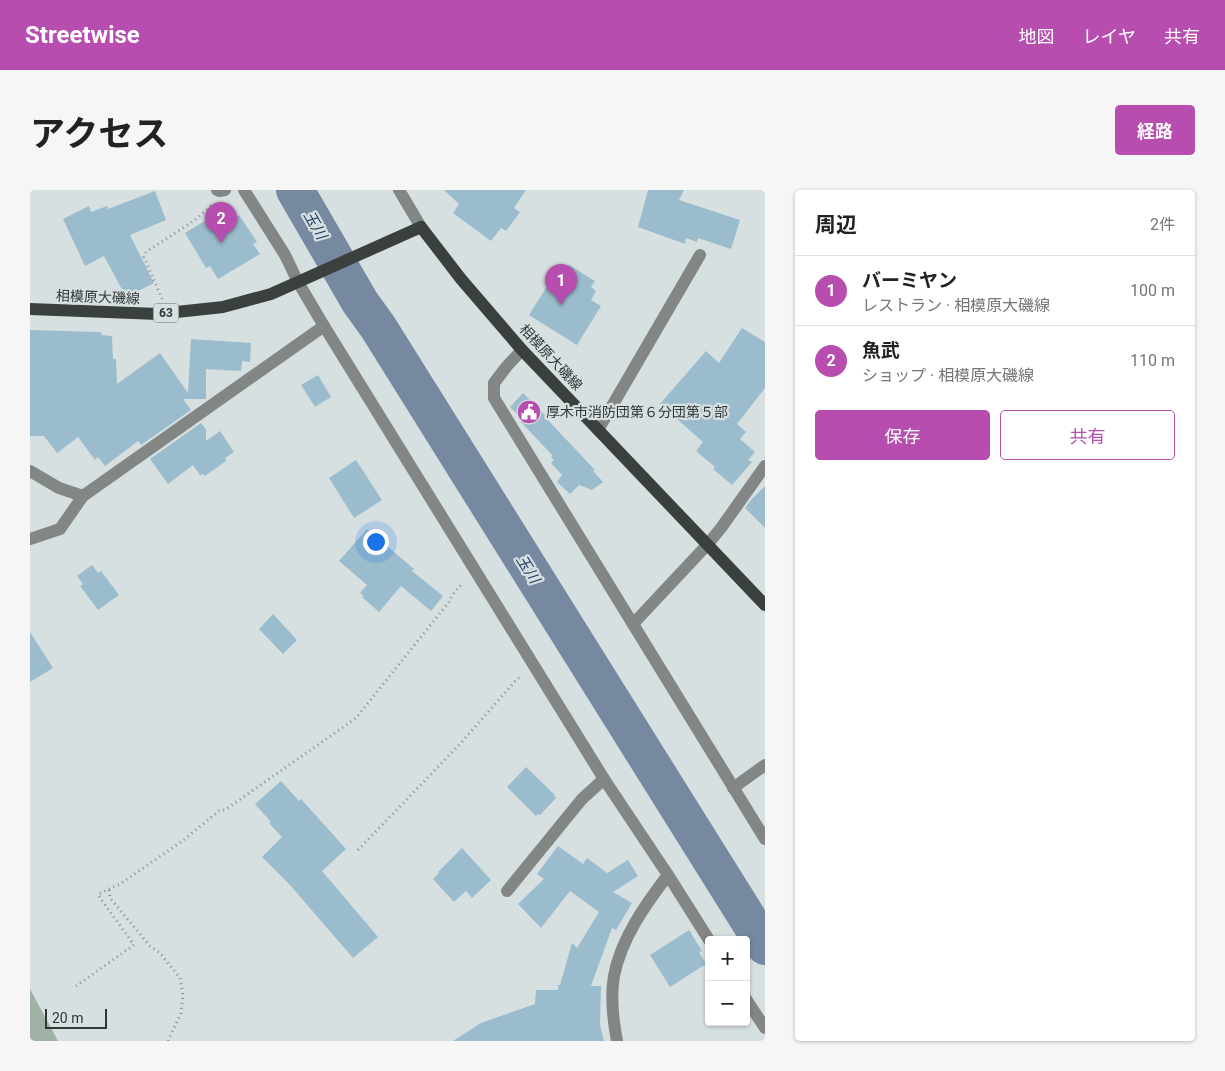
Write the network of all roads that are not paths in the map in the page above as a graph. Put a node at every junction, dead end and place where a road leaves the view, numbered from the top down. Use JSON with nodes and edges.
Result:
{"nodes":[{"id":1,"x":244,"y":190,"type":"edge"},
{"id":2,"x":399,"y":190,"type":"edge"},
{"id":3,"x":421,"y":227,"type":"junction"},
{"id":4,"x":700,"y":255,"type":"dead end"},
{"id":5,"x":304,"y":279,"type":"junction"},
{"id":6,"x":30,"y":307,"type":"edge"},
{"id":7,"x":324,"y":326,"type":"junction"},
{"id":8,"x":522,"y":350,"type":"junction"},
{"id":9,"x":598,"y":430,"type":"junction"},
{"id":10,"x":765,"y":466,"type":"edge"},
{"id":11,"x":30,"y":471,"type":"edge"},
{"id":12,"x":83,"y":496,"type":"junction"},
{"id":13,"x":30,"y":539,"type":"edge"},
{"id":14,"x":707,"y":545,"type":"junction"},
{"id":15,"x":765,"y":605,"type":"edge"},
{"id":16,"x":633,"y":624,"type":"junction"},
{"id":17,"x":765,"y":765,"type":"edge"},
{"id":18,"x":604,"y":779,"type":"junction"},
{"id":19,"x":733,"y":788,"type":"junction"},
{"id":20,"x":765,"y":839,"type":"edge"},
{"id":21,"x":668,"y":876,"type":"junction"},
{"id":22,"x":507,"y":891,"type":"dead end"},
{"id":23,"x":706,"y":936,"type":"edge"},
{"id":24,"x":750,"y":1005,"type":"edge"},
{"id":25,"x":765,"y":1028,"type":"edge"},
{"id":26,"x":617,"y":1041,"type":"edge"}],
"edges":[{"from":1,"to":5,"type":"street"},
{"from":2,"to":3,"type":"street"},
{"from":3,"to":5,"type":"main road","number":"63"},
{"from":3,"to":8,"type":"main road","name":"相模原大磯線"},
{"from":4,"to":9,"type":"street"},
{"from":5,"to":6,"type":"main road","name":"相模原大磯線","number":"63"},
{"from":5,"to":7,"type":"street"},
{"from":7,"to":12,"type":"street"},
{"from":7,"to":18,"type":"street"},
{"from":8,"to":9,"type":"main road","name":"相模原大磯線"},
{"from":8,"to":16,"type":"street"},
{"from":9,"to":14,"type":"main road","name":"相模原大磯線"},
{"from":10,"to":14,"type":"street"},
{"from":11,"to":12,"type":"street"},
{"from":12,"to":13,"type":"street"},
{"from":14,"to":15,"type":"main road","name":"相模原大磯線"},
{"from":14,"to":16,"type":"street"},
{"from":16,"to":19,"type":"street"},
{"from":17,"to":19,"type":"street"},
{"from":18,"to":21,"type":"street"},
{"from":18,"to":22,"type":"street"},
{"from":19,"to":20,"type":"street"},
{"from":21,"to":23,"type":"street"},
{"from":21,"to":26,"type":"street"},
{"from":24,"to":25,"type":"street"}]}
